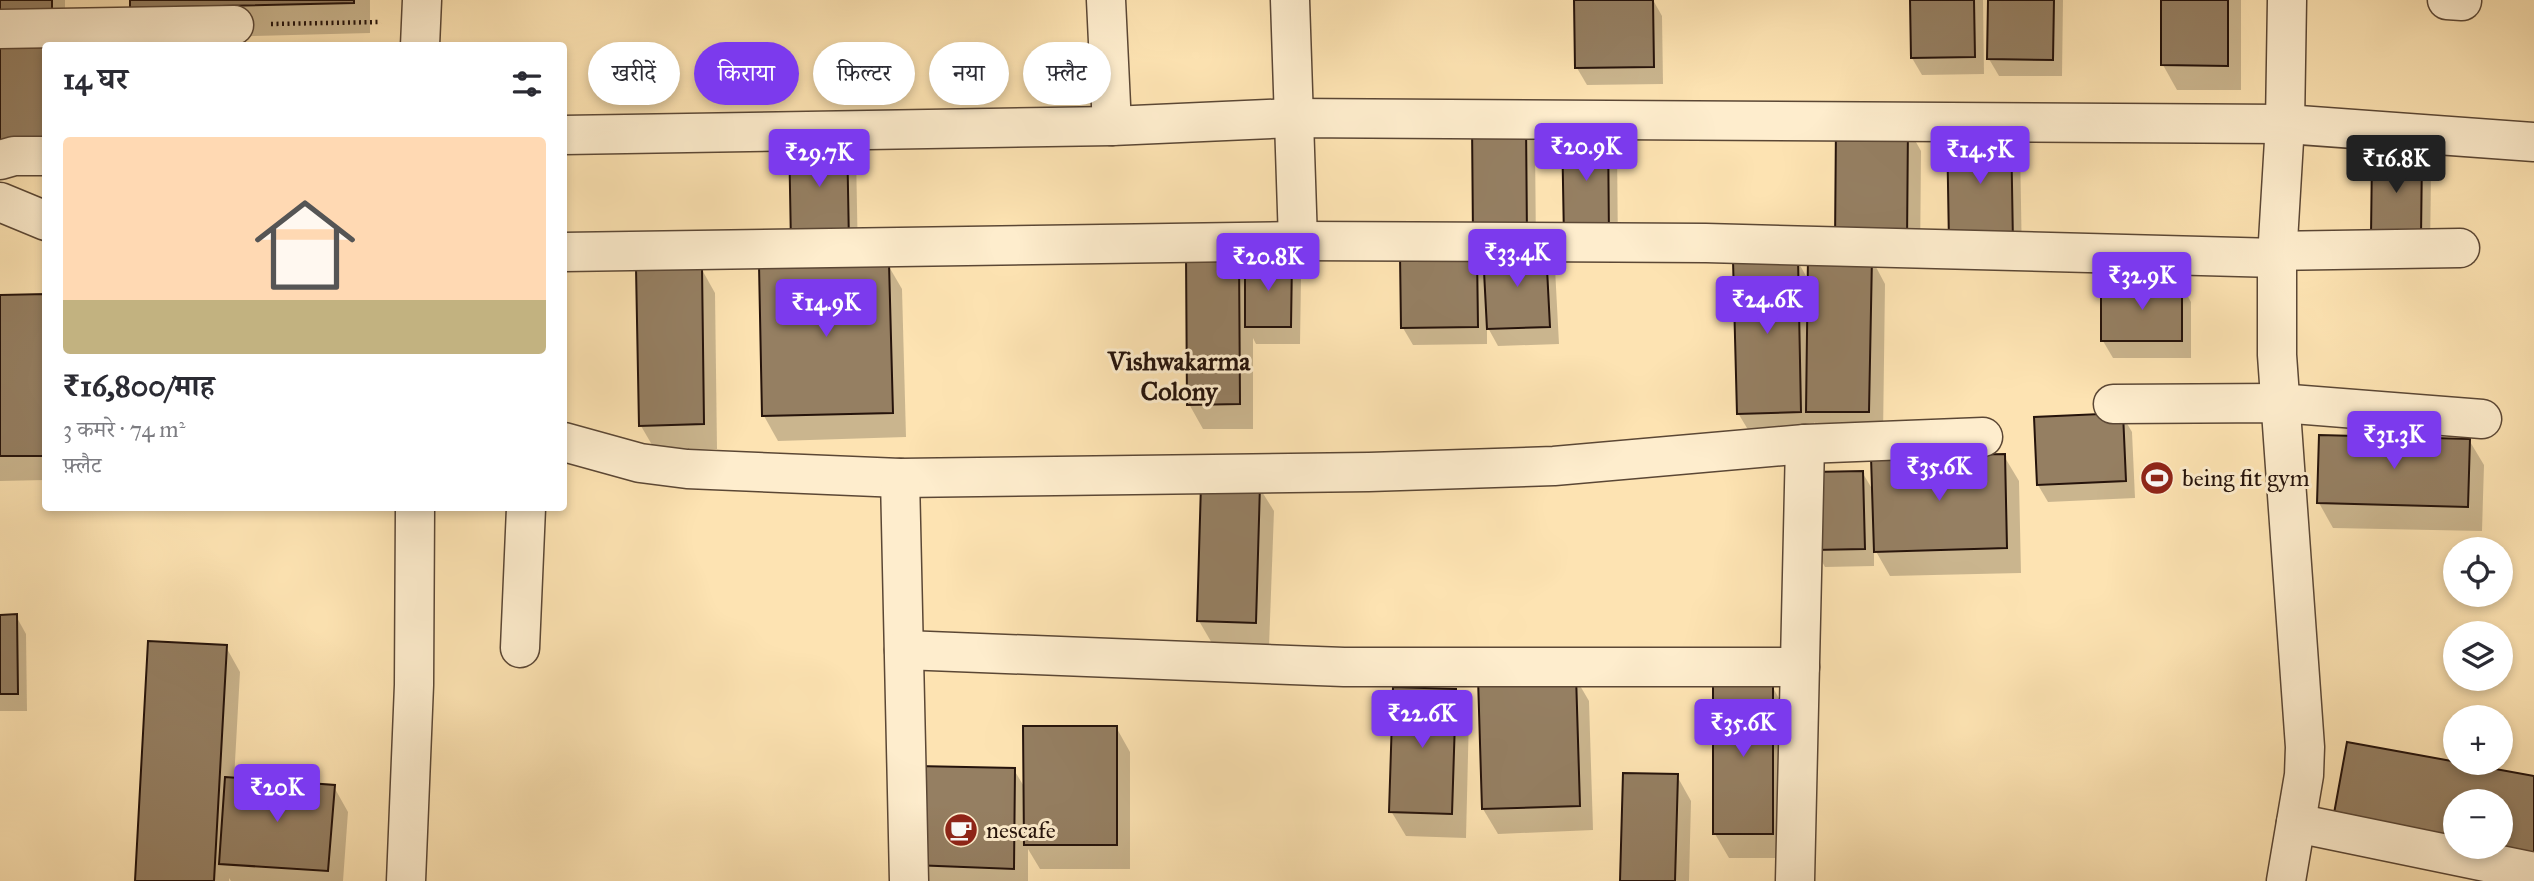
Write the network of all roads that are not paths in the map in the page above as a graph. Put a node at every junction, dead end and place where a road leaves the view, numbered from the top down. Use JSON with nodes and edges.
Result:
{"nodes":[{"id":1,"x":1106,"y":0,"type":"edge"},
{"id":2,"x":1290,"y":0,"type":"edge"},
{"id":3,"x":2287,"y":0,"type":"edge"},
{"id":4,"x":2446,"y":0,"type":"edge"},
{"id":5,"x":2462,"y":1,"type":"edge"},
{"id":6,"x":234,"y":25,"type":"road end"},
{"id":7,"x":0,"y":29,"type":"edge"},
{"id":8,"x":1292,"y":118,"type":"junction"},
{"id":9,"x":2285,"y":124,"type":"junction"},
{"id":10,"x":1112,"y":126,"type":"junction"},
{"id":11,"x":567,"y":135,"type":"edge"},
{"id":12,"x":2534,"y":142,"type":"edge"},
{"id":13,"x":42,"y":156,"type":"edge"},
{"id":14,"x":0,"y":160,"type":"edge"},
{"id":15,"x":0,"y":202,"type":"edge"},
{"id":16,"x":42,"y":219,"type":"edge"},
{"id":17,"x":1298,"y":241,"type":"junction"},
{"id":18,"x":2460,"y":248,"type":"dead end"},
{"id":19,"x":567,"y":252,"type":"edge"},
{"id":20,"x":2277,"y":255,"type":"junction"},
{"id":21,"x":2279,"y":403,"type":"junction"},
{"id":22,"x":2113,"y":404,"type":"dead end"},
{"id":23,"x":2482,"y":419,"type":"dead end"},
{"id":24,"x":1983,"y":437,"type":"dead end"},
{"id":25,"x":567,"y":443,"type":"edge"},
{"id":26,"x":1805,"y":444,"type":"junction"},
{"id":27,"x":900,"y":478,"type":"junction"},
{"id":28,"x":415,"y":511,"type":"edge"},
{"id":29,"x":526,"y":511,"type":"edge"},
{"id":30,"x":520,"y":648,"type":"dead end"},
{"id":31,"x":904,"y":650,"type":"junction"},
{"id":32,"x":1800,"y":667,"type":"junction"},
{"id":33,"x":2296,"y":823,"type":"junction"},
{"id":34,"x":2534,"y":872,"type":"edge"},
{"id":35,"x":405,"y":881,"type":"edge"},
{"id":36,"x":909,"y":881,"type":"edge"},
{"id":37,"x":1795,"y":881,"type":"edge"},
{"id":38,"x":2286,"y":881,"type":"edge"}],
"edges":[{"from":1,"to":10,"type":"street"},
{"from":2,"to":8,"type":"street"},
{"from":3,"to":9,"type":"street"},
{"from":4,"to":5,"type":"street"},
{"from":6,"to":7,"type":"street"},
{"from":8,"to":9,"type":"street"},
{"from":8,"to":10,"type":"street"},
{"from":8,"to":17,"type":"street"},
{"from":9,"to":12,"type":"street"},
{"from":9,"to":20,"type":"street"},
{"from":10,"to":11,"type":"street"},
{"from":13,"to":14,"type":"street"},
{"from":15,"to":16,"type":"street"},
{"from":17,"to":19,"type":"street"},
{"from":17,"to":20,"type":"street"},
{"from":18,"to":20,"type":"street"},
{"from":20,"to":21,"type":"street"},
{"from":21,"to":22,"type":"street"},
{"from":21,"to":23,"type":"street"},
{"from":21,"to":33,"type":"street"},
{"from":24,"to":26,"type":"street"},
{"from":25,"to":27,"type":"street"},
{"from":26,"to":27,"type":"street"},
{"from":26,"to":32,"type":"street"},
{"from":27,"to":31,"type":"street"},
{"from":28,"to":35,"type":"street"},
{"from":29,"to":30,"type":"street"},
{"from":31,"to":32,"type":"street"},
{"from":31,"to":36,"type":"street"},
{"from":32,"to":37,"type":"street"},
{"from":33,"to":34,"type":"street"},
{"from":33,"to":38,"type":"street"}]}
